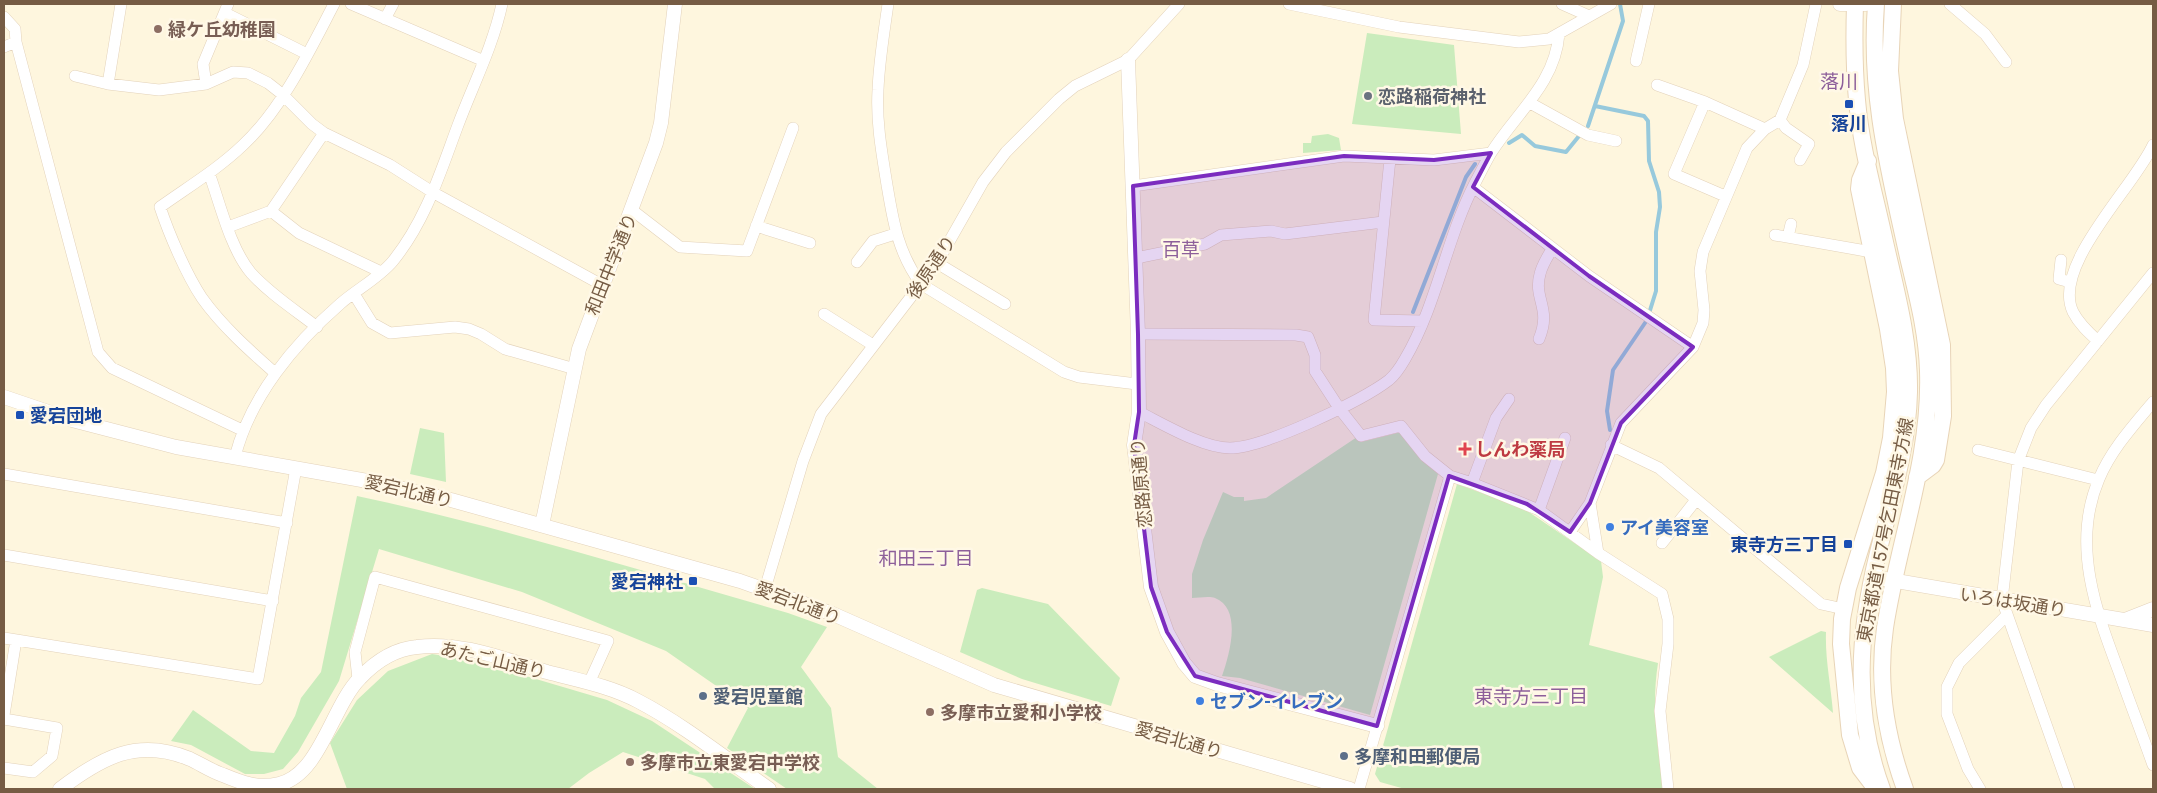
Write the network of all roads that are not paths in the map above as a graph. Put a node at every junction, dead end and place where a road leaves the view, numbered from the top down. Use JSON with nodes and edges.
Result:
{"nodes":[{"id":1,"x":121,"y":4,"type":"edge"},
{"id":2,"x":334,"y":4,"type":"edge"},
{"id":3,"x":350,"y":4,"type":"edge"},
{"id":4,"x":392,"y":4,"type":"edge"},
{"id":5,"x":502,"y":4,"type":"edge"},
{"id":6,"x":675,"y":4,"type":"edge"},
{"id":7,"x":888,"y":4,"type":"edge"},
{"id":8,"x":1179,"y":4,"type":"edge"},
{"id":9,"x":1289,"y":4,"type":"edge"},
{"id":10,"x":1562,"y":4,"type":"edge"},
{"id":11,"x":1610,"y":4,"type":"edge"},
{"id":12,"x":1649,"y":4,"type":"edge"},
{"id":13,"x":1816,"y":4,"type":"edge"},
{"id":14,"x":1854,"y":4,"type":"edge"},
{"id":15,"x":1876,"y":4,"type":"edge"},
{"id":16,"x":1893,"y":4,"type":"edge"},
{"id":17,"x":1950,"y":4,"type":"edge"},
{"id":18,"x":1319,"y":7,"type":"edge"},
{"id":19,"x":226,"y":8,"type":"edge"},
{"id":20,"x":4,"y":16,"type":"edge"},
{"id":21,"x":1589,"y":16,"type":"junction"},
{"id":22,"x":385,"y":19,"type":"junction"},
{"id":23,"x":1559,"y":34,"type":"junction"},
{"id":24,"x":16,"y":42,"type":"junction"},
{"id":25,"x":4,"y":47,"type":"edge"},
{"id":26,"x":308,"y":54,"type":"junction"},
{"id":27,"x":1128,"y":60,"type":"junction"},
{"id":28,"x":484,"y":61,"type":"junction"},
{"id":29,"x":1636,"y":61,"type":"dead end"},
{"id":30,"x":2006,"y":62,"type":"dead end"},
{"id":31,"x":75,"y":76,"type":"dead end"},
{"id":32,"x":108,"y":84,"type":"junction"},
{"id":33,"x":206,"y":84,"type":"junction"},
{"id":34,"x":1657,"y":85,"type":"dead end"},
{"id":35,"x":282,"y":94,"type":"junction"},
{"id":36,"x":1706,"y":102,"type":"junction"},
{"id":37,"x":1530,"y":103,"type":"junction"},
{"id":38,"x":1780,"y":120,"type":"junction"},
{"id":39,"x":793,"y":128,"type":"dead end"},
{"id":40,"x":1765,"y":130,"type":"junction"},
{"id":41,"x":324,"y":133,"type":"junction"},
{"id":42,"x":1616,"y":141,"type":"dead end"},
{"id":43,"x":2153,"y":145,"type":"edge"},
{"id":44,"x":1491,"y":153,"type":"junction"},
{"id":45,"x":1390,"y":159,"type":"junction"},
{"id":46,"x":1800,"y":160,"type":"dead end"},
{"id":47,"x":1868,"y":161,"type":"junction"},
{"id":48,"x":208,"y":173,"type":"junction"},
{"id":49,"x":1132,"y":186,"type":"junction"},
{"id":50,"x":1473,"y":187,"type":"junction"},
{"id":51,"x":434,"y":193,"type":"junction"},
{"id":52,"x":1725,"y":196,"type":"junction"},
{"id":53,"x":632,"y":210,"type":"junction"},
{"id":54,"x":271,"y":211,"type":"junction"},
{"id":55,"x":1383,"y":222,"type":"junction"},
{"id":56,"x":1791,"y":224,"type":"dead end"},
{"id":57,"x":756,"y":226,"type":"junction"},
{"id":58,"x":228,"y":227,"type":"junction"},
{"id":59,"x":895,"y":234,"type":"junction"},
{"id":60,"x":1775,"y":234,"type":"dead end"},
{"id":61,"x":1788,"y":237,"type":"junction"},
{"id":62,"x":810,"y":243,"type":"dead end"},
{"id":63,"x":1552,"y":248,"type":"junction"},
{"id":64,"x":1872,"y":250,"type":"junction"},
{"id":65,"x":1136,"y":258,"type":"junction"},
{"id":66,"x":2062,"y":260,"type":"dead end"},
{"id":67,"x":856,"y":262,"type":"dead end"},
{"id":68,"x":937,"y":263,"type":"junction"},
{"id":69,"x":381,"y":272,"type":"junction"},
{"id":70,"x":2153,"y":273,"type":"edge"},
{"id":71,"x":2070,"y":282,"type":"junction"},
{"id":72,"x":921,"y":284,"type":"junction"},
{"id":73,"x":602,"y":286,"type":"junction"},
{"id":74,"x":354,"y":294,"type":"junction"},
{"id":75,"x":1005,"y":304,"type":"dead end"},
{"id":76,"x":824,"y":314,"type":"dead end"},
{"id":77,"x":1422,"y":321,"type":"junction"},
{"id":78,"x":317,"y":327,"type":"junction"},
{"id":79,"x":1138,"y":334,"type":"junction"},
{"id":80,"x":1539,"y":339,"type":"dead end"},
{"id":81,"x":2098,"y":341,"type":"junction"},
{"id":82,"x":873,"y":345,"type":"junction"},
{"id":83,"x":1693,"y":347,"type":"junction"},
{"id":84,"x":575,"y":369,"type":"junction"},
{"id":85,"x":275,"y":372,"type":"junction"},
{"id":86,"x":1137,"y":384,"type":"junction"},
{"id":87,"x":4,"y":397,"type":"edge"},
{"id":88,"x":1509,"y":399,"type":"dead end"},
{"id":89,"x":2153,"y":402,"type":"edge"},
{"id":90,"x":1339,"y":408,"type":"junction"},
{"id":91,"x":1139,"y":412,"type":"junction"},
{"id":92,"x":242,"y":430,"type":"junction"},
{"id":93,"x":1566,"y":438,"type":"dead end"},
{"id":94,"x":1611,"y":445,"type":"junction"},
{"id":95,"x":1978,"y":450,"type":"dead end"},
{"id":96,"x":235,"y":458,"type":"junction"},
{"id":97,"x":2018,"y":461,"type":"junction"},
{"id":98,"x":296,"y":468,"type":"junction"},
{"id":99,"x":4,"y":474,"type":"edge"},
{"id":100,"x":1450,"y":476,"type":"junction"},
{"id":101,"x":1917,"y":477,"type":"junction"},
{"id":102,"x":2098,"y":480,"type":"junction"},
{"id":103,"x":1472,"y":482,"type":"junction"},
{"id":104,"x":1696,"y":500,"type":"junction"},
{"id":105,"x":1590,"y":504,"type":"junction"},
{"id":106,"x":1539,"y":510,"type":"junction"},
{"id":107,"x":287,"y":523,"type":"junction"},
{"id":108,"x":542,"y":525,"type":"junction"},
{"id":109,"x":1570,"y":532,"type":"junction"},
{"id":110,"x":1662,"y":543,"type":"dead end"},
{"id":111,"x":1598,"y":553,"type":"junction"},
{"id":112,"x":4,"y":555,"type":"edge"},
{"id":113,"x":1873,"y":577,"type":"junction"},
{"id":114,"x":1894,"y":582,"type":"junction"},
{"id":115,"x":765,"y":589,"type":"junction"},
{"id":116,"x":2002,"y":600,"type":"junction"},
{"id":117,"x":273,"y":601,"type":"junction"},
{"id":118,"x":1844,"y":608,"type":"junction"},
{"id":119,"x":2153,"y":610,"type":"edge"},
{"id":120,"x":2006,"y":616,"type":"junction"},
{"id":121,"x":2098,"y":616,"type":"junction"},
{"id":122,"x":2124,"y":620,"type":"junction"},
{"id":123,"x":2153,"y":625,"type":"edge"},
{"id":124,"x":4,"y":638,"type":"edge"},
{"id":125,"x":16,"y":640,"type":"junction"},
{"id":126,"x":358,"y":679,"type":"junction"},
{"id":127,"x":589,"y":683,"type":"junction"},
{"id":128,"x":4,"y":717,"type":"edge"},
{"id":129,"x":1377,"y":726,"type":"junction"},
{"id":130,"x":2153,"y":765,"type":"edge"},
{"id":131,"x":4,"y":768,"type":"edge"},
{"id":132,"x":60,"y":789,"type":"edge"},
{"id":133,"x":769,"y":789,"type":"edge"},
{"id":134,"x":1350,"y":789,"type":"edge"},
{"id":135,"x":1359,"y":789,"type":"edge"},
{"id":136,"x":1668,"y":789,"type":"edge"},
{"id":137,"x":1876,"y":789,"type":"edge"},
{"id":138,"x":1882,"y":789,"type":"edge"},
{"id":139,"x":1904,"y":789,"type":"edge"},
{"id":140,"x":1980,"y":789,"type":"edge"},
{"id":141,"x":2069,"y":789,"type":"edge"}],
"edges":[{"from":1,"to":32,"type":"street"},
{"from":2,"to":26,"type":"street"},
{"from":3,"to":22,"type":"street"},
{"from":4,"to":22,"type":"street"},
{"from":5,"to":28,"type":"street"},
{"from":6,"to":53,"type":"street","name":"和田中学通り"},
{"from":7,"to":59,"type":"street"},
{"from":8,"to":27,"type":"street","name":"後原通り"},
{"from":9,"to":18,"type":"street"},
{"from":10,"to":21,"type":"street"},
{"from":11,"to":21,"type":"street"},
{"from":12,"to":29,"type":"street"},
{"from":13,"to":38,"type":"street"},
{"from":14,"to":47,"type":"main road","name":"東京都道157号乞田東寺方線"},
{"from":15,"to":101,"type":"main road","name":"東京都道157号乞田東寺方線"},
{"from":16,"to":101,"type":"main road"},
{"from":17,"to":30,"type":"street"},
{"from":18,"to":23,"type":"street"},
{"from":19,"to":26,"type":"street"},
{"from":19,"to":33,"type":"street"},
{"from":20,"to":24,"type":"street"},
{"from":21,"to":23,"type":"street"},
{"from":22,"to":28,"type":"street"},
{"from":23,"to":37,"type":"street"},
{"from":24,"to":25,"type":"street"},
{"from":24,"to":92,"type":"street"},
{"from":26,"to":35,"type":"street"},
{"from":27,"to":49,"type":"street","name":"恋路原通り"},
{"from":27,"to":68,"type":"street","name":"後原通り"},
{"from":28,"to":51,"type":"street"},
{"from":31,"to":32,"type":"street"},
{"from":32,"to":33,"type":"street"},
{"from":33,"to":35,"type":"street"},
{"from":34,"to":36,"type":"street"},
{"from":35,"to":41,"type":"street"},
{"from":35,"to":48,"type":"street"},
{"from":36,"to":40,"type":"street"},
{"from":36,"to":52,"type":"street"},
{"from":37,"to":42,"type":"street"},
{"from":37,"to":44,"type":"street"},
{"from":38,"to":40,"type":"street"},
{"from":38,"to":46,"type":"street"},
{"from":39,"to":57,"type":"street"},
{"from":40,"to":52,"type":"street"},
{"from":41,"to":51,"type":"street"},
{"from":41,"to":54,"type":"street"},
{"from":43,"to":71,"type":"street"},
{"from":44,"to":45,"type":"street"},
{"from":44,"to":50,"type":"street"},
{"from":45,"to":49,"type":"street"},
{"from":45,"to":55,"type":"street"},
{"from":47,"to":64,"type":"main road"},
{"from":47,"to":113,"type":"main road","name":"東京都道157号乞田東寺方線"},
{"from":48,"to":58,"type":"street"},
{"from":48,"to":85,"type":"street"},
{"from":49,"to":65,"type":"street","name":"恋路原通り"},
{"from":50,"to":63,"type":"street"},
{"from":50,"to":77,"type":"street"},
{"from":51,"to":69,"type":"street"},
{"from":51,"to":73,"type":"street"},
{"from":52,"to":83,"type":"street"},
{"from":53,"to":57,"type":"street"},
{"from":53,"to":73,"type":"street","name":"和田中学通り"},
{"from":54,"to":58,"type":"street"},
{"from":54,"to":69,"type":"street"},
{"from":55,"to":65,"type":"street"},
{"from":55,"to":77,"type":"street"},
{"from":56,"to":61,"type":"street"},
{"from":57,"to":62,"type":"street"},
{"from":58,"to":78,"type":"street"},
{"from":59,"to":67,"type":"street"},
{"from":59,"to":72,"type":"street"},
{"from":60,"to":61,"type":"street"},
{"from":61,"to":64,"type":"street"},
{"from":63,"to":80,"type":"street"},
{"from":63,"to":83,"type":"street"},
{"from":64,"to":118,"type":"main road"},
{"from":65,"to":79,"type":"street","name":"恋路原通り"},
{"from":66,"to":71,"type":"street"},
{"from":68,"to":72,"type":"street","name":"後原通り"},
{"from":68,"to":75,"type":"street"},
{"from":69,"to":74,"type":"street"},
{"from":70,"to":81,"type":"street"},
{"from":71,"to":81,"type":"street"},
{"from":72,"to":82,"type":"street","name":"後原通り"},
{"from":72,"to":86,"type":"street"},
{"from":73,"to":84,"type":"street","name":"和田中学通り"},
{"from":74,"to":78,"type":"street"},
{"from":74,"to":84,"type":"street"},
{"from":76,"to":82,"type":"street"},
{"from":77,"to":90,"type":"street"},
{"from":78,"to":85,"type":"street"},
{"from":79,"to":86,"type":"street","name":"恋路原通り"},
{"from":79,"to":90,"type":"street"},
{"from":81,"to":97,"type":"street"},
{"from":82,"to":115,"type":"street","name":"後原通り"},
{"from":83,"to":94,"type":"street"},
{"from":84,"to":108,"type":"street","name":"和田中学通り"},
{"from":85,"to":92,"type":"street"},
{"from":86,"to":91,"type":"street","name":"恋路原通り"},
{"from":87,"to":96,"type":"street","name":"愛宕北通り"},
{"from":88,"to":103,"type":"street"},
{"from":89,"to":102,"type":"street"},
{"from":90,"to":91,"type":"street"},
{"from":90,"to":100,"type":"street"},
{"from":91,"to":129,"type":"street","name":"恋路原通り"},
{"from":92,"to":96,"type":"street"},
{"from":93,"to":106,"type":"street"},
{"from":94,"to":104,"type":"street"},
{"from":94,"to":105,"type":"street"},
{"from":95,"to":97,"type":"street"},
{"from":96,"to":98,"type":"street","name":"愛宕北通り"},
{"from":97,"to":102,"type":"street"},
{"from":97,"to":116,"type":"street"},
{"from":98,"to":107,"type":"street"},
{"from":98,"to":108,"type":"street","name":"愛宕北通り"},
{"from":99,"to":107,"type":"street"},
{"from":100,"to":103,"type":"street"},
{"from":100,"to":129,"type":"street"},
{"from":101,"to":114,"type":"main road","name":"東京都道157号乞田東寺方線"},
{"from":102,"to":121,"type":"street"},
{"from":103,"to":106,"type":"street"},
{"from":104,"to":110,"type":"street"},
{"from":104,"to":118,"type":"street"},
{"from":105,"to":109,"type":"street"},
{"from":105,"to":111,"type":"street"},
{"from":106,"to":109,"type":"street"},
{"from":107,"to":117,"type":"street"},
{"from":108,"to":115,"type":"street","name":"愛宕北通り"},
{"from":109,"to":111,"type":"street"},
{"from":111,"to":136,"type":"street"},
{"from":112,"to":117,"type":"street"},
{"from":113,"to":114,"type":"street","name":"いろは坂通り"},
{"from":113,"to":138,"type":"main road","name":"東京都道157号乞田東寺方線"},
{"from":114,"to":116,"type":"street","name":"いろは坂通り"},
{"from":114,"to":139,"type":"main road","name":"東京都道157号乞田東寺方線"},
{"from":115,"to":134,"type":"street","name":"愛宕北通り"},
{"from":116,"to":120,"type":"street"},
{"from":116,"to":121,"type":"street","name":"いろは坂通り"},
{"from":117,"to":125,"type":"street"},
{"from":118,"to":137,"type":"main road"},
{"from":119,"to":122,"type":"street"},
{"from":120,"to":140,"type":"street"},
{"from":120,"to":141,"type":"street"},
{"from":121,"to":122,"type":"street","name":"いろは坂通り"},
{"from":121,"to":130,"type":"street"},
{"from":122,"to":123,"type":"street","name":"いろは坂通り"},
{"from":124,"to":125,"type":"street"},
{"from":125,"to":128,"type":"street"},
{"from":126,"to":127,"type":"street","name":"あたご山通り"},
{"from":126,"to":127,"type":"street"},
{"from":126,"to":132,"type":"street","name":"あたご山通り"},
{"from":127,"to":133,"type":"street","name":"あたご山通り"},
{"from":128,"to":131,"type":"street"},
{"from":129,"to":135,"type":"street"}]}
